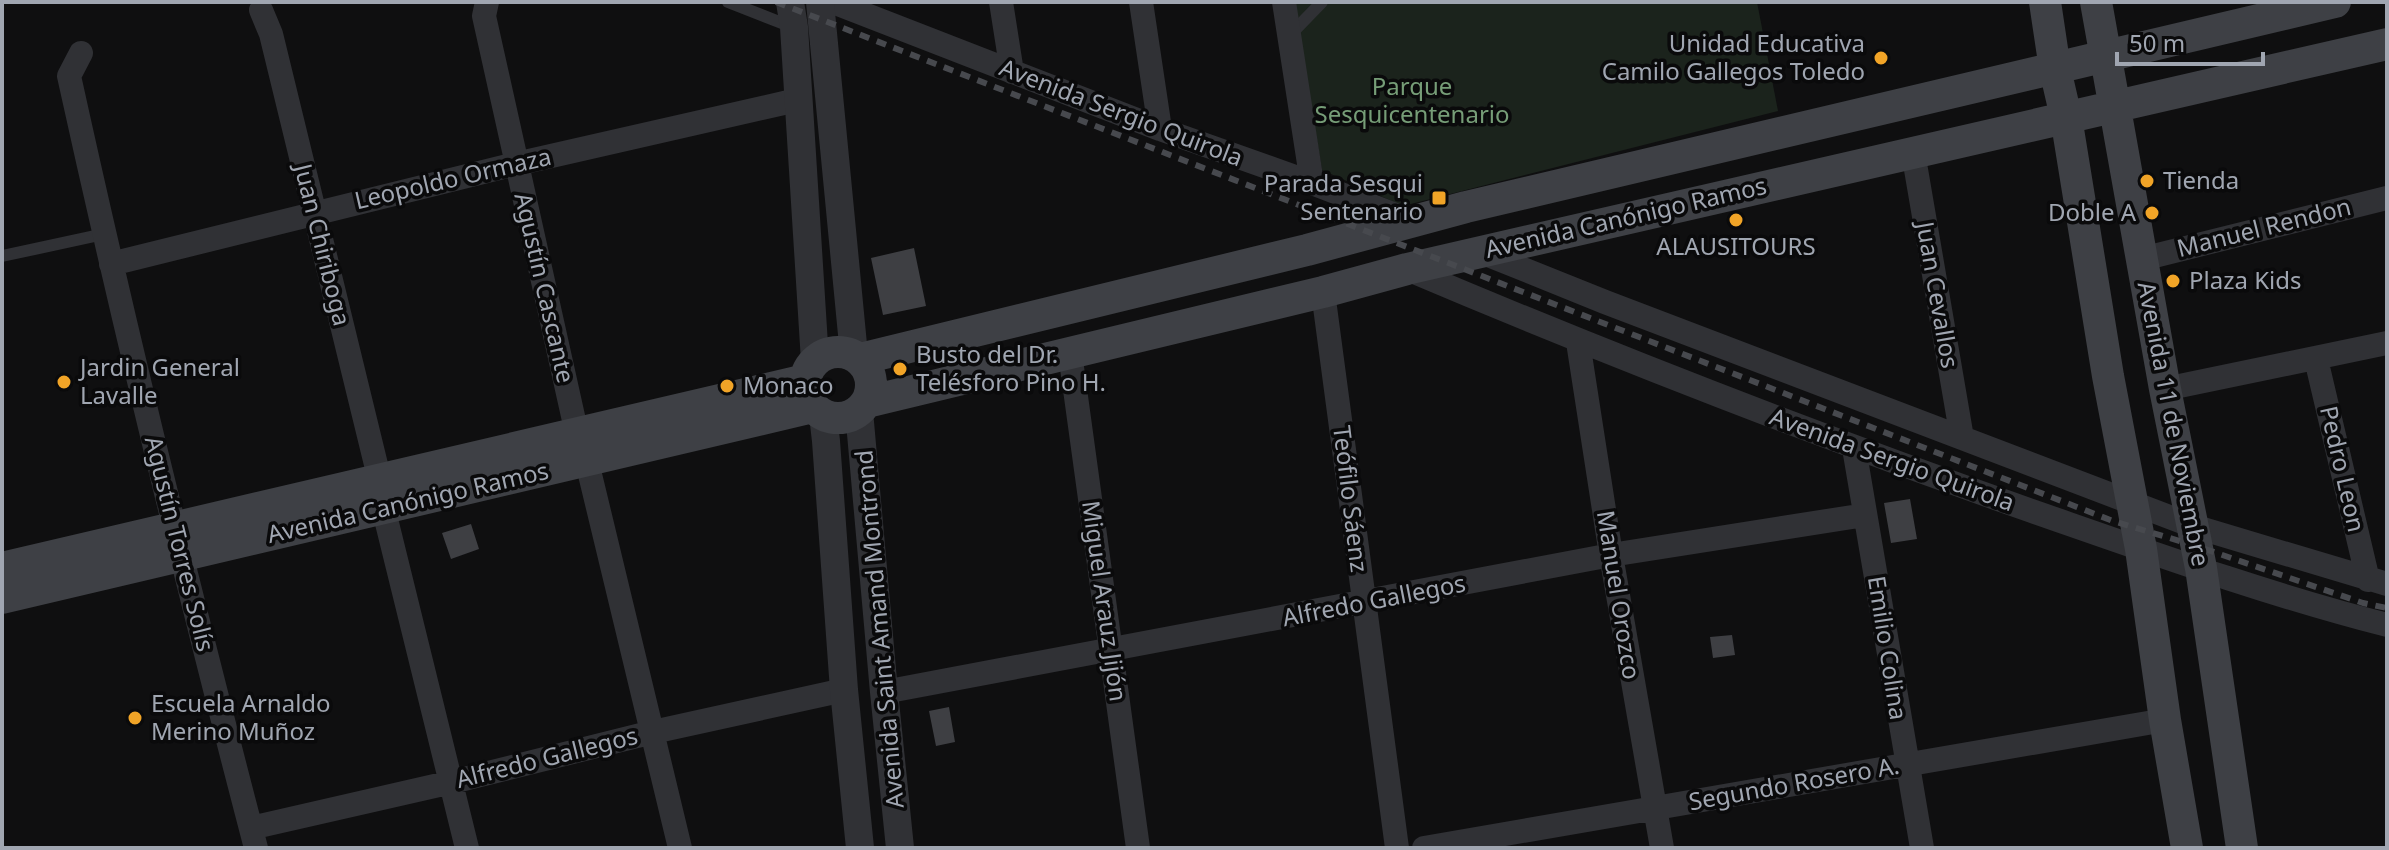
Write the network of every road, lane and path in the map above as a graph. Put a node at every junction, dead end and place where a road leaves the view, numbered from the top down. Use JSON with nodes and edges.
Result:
{"nodes":[{"id":1,"x":487,"y":2,"type":"edge"},
{"id":2,"x":728,"y":2,"type":"edge"},
{"id":3,"x":820,"y":2,"type":"edge"},
{"id":4,"x":833,"y":2,"type":"edge"},
{"id":5,"x":1001,"y":2,"type":"edge"},
{"id":6,"x":1141,"y":2,"type":"edge"},
{"id":7,"x":1284,"y":2,"type":"edge"},
{"id":8,"x":1322,"y":2,"type":"edge"},
{"id":9,"x":2045,"y":2,"type":"edge"},
{"id":10,"x":2096,"y":2,"type":"edge"},
{"id":11,"x":2335,"y":2,"type":"edge"},
{"id":12,"x":261,"y":10,"type":"dead end"},
{"id":13,"x":2248,"y":12,"type":"edge"},
{"id":14,"x":792,"y":15,"type":"edge"},
{"id":15,"x":1289,"y":36,"type":"junction"},
{"id":16,"x":2387,"y":44,"type":"edge"},
{"id":17,"x":81,"y":53,"type":"dead end"},
{"id":18,"x":2106,"y":56,"type":"junction"},
{"id":19,"x":2055,"y":69,"type":"junction"},
{"id":20,"x":1012,"y":72,"type":"junction"},
{"id":21,"x":797,"y":100,"type":"junction"},
{"id":22,"x":2115,"y":107,"type":"junction"},
{"id":23,"x":2066,"y":117,"type":"junction"},
{"id":24,"x":1160,"y":129,"type":"junction"},
{"id":25,"x":1913,"y":152,"type":"junction"},
{"id":26,"x":516,"y":164,"type":"junction"},
{"id":27,"x":1312,"y":183,"type":"junction"},
{"id":28,"x":2387,"y":198,"type":"edge"},
{"id":29,"x":1466,"y":207,"type":"junction"},
{"id":30,"x":315,"y":213,"type":"junction"},
{"id":31,"x":1411,"y":221,"type":"junction"},
{"id":32,"x":104,"y":234,"type":"junction"},
{"id":33,"x":1481,"y":252,"type":"junction"},
{"id":34,"x":2,"y":256,"type":"edge"},
{"id":35,"x":2142,"y":259,"type":"junction"},
{"id":36,"x":111,"y":264,"type":"junction"},
{"id":37,"x":1407,"y":269,"type":"junction"},
{"id":38,"x":1323,"y":292,"type":"junction"},
{"id":39,"x":1578,"y":342,"type":"junction"},
{"id":40,"x":2387,"y":343,"type":"edge"},
{"id":41,"x":1070,"y":353,"type":"junction"},
{"id":42,"x":857,"y":357,"type":"junction"},
{"id":43,"x":2316,"y":359,"type":"junction"},
{"id":44,"x":2165,"y":389,"type":"junction"},
{"id":45,"x":814,"y":391,"type":"junction"},
{"id":46,"x":863,"y":406,"type":"junction"},
{"id":47,"x":1962,"y":438,"type":"junction"},
{"id":48,"x":582,"y":448,"type":"junction"},
{"id":49,"x":1854,"y":448,"type":"junction"},
{"id":50,"x":382,"y":494,"type":"junction"},
{"id":51,"x":2132,"y":503,"type":"junction"},
{"id":52,"x":1865,"y":515,"type":"junction"},
{"id":53,"x":2193,"y":526,"type":"junction"},
{"id":54,"x":178,"y":542,"type":"junction"},
{"id":55,"x":2141,"y":549,"type":"junction"},
{"id":56,"x":1611,"y":555,"type":"junction"},
{"id":57,"x":2,"y":568,"type":"edge"},
{"id":58,"x":2201,"y":568,"type":"junction"},
{"id":59,"x":2378,"y":582,"type":"edge"},
{"id":60,"x":2,"y":598,"type":"edge"},
{"id":61,"x":1363,"y":603,"type":"junction"},
{"id":62,"x":2387,"y":625,"type":"edge"},
{"id":63,"x":1110,"y":649,"type":"junction"},
{"id":64,"x":844,"y":690,"type":"junction"},
{"id":65,"x":884,"y":692,"type":"junction"},
{"id":66,"x":2165,"y":720,"type":"junction"},
{"id":67,"x":653,"y":732,"type":"junction"},
{"id":68,"x":1907,"y":764,"type":"junction"},
{"id":69,"x":452,"y":782,"type":"junction"},
{"id":70,"x":1655,"y":808,"type":"junction"},
{"id":71,"x":254,"y":838,"type":"edge"},
{"id":72,"x":467,"y":848,"type":"edge"},
{"id":73,"x":680,"y":848,"type":"edge"},
{"id":74,"x":860,"y":848,"type":"edge"},
{"id":75,"x":900,"y":848,"type":"edge"},
{"id":76,"x":1138,"y":848,"type":"edge"},
{"id":77,"x":1397,"y":848,"type":"edge"},
{"id":78,"x":1424,"y":848,"type":"edge"},
{"id":79,"x":1662,"y":848,"type":"edge"},
{"id":80,"x":1922,"y":848,"type":"edge"},
{"id":81,"x":2187,"y":848,"type":"edge"},
{"id":82,"x":2242,"y":848,"type":"edge"}],
"edges":[{"from":1,"to":26,"type":"street","name":"Agustín Cascante"},
{"from":2,"to":14,"type":"lane"},
{"from":3,"to":42,"type":"street"},
{"from":4,"to":20,"type":"street","name":"Avenida Sergio Quirola"},
{"from":5,"to":20,"type":"street"},
{"from":6,"to":24,"type":"street"},
{"from":7,"to":15,"type":"street"},
{"from":8,"to":15,"type":"lane"},
{"from":9,"to":19,"type":"main road"},
{"from":10,"to":18,"type":"main road","name":"Avenida 11 de Noviembre"},
{"from":11,"to":13,"type":"main road","name":"Avenida Canónigo Ramos"},
{"from":12,"to":30,"type":"street","name":"Juan Chiriboga"},
{"from":13,"to":18,"type":"main road","name":"Avenida Canónigo Ramos"},
{"from":14,"to":21,"type":"street","name":"Avenida Saint Amand Montrond"},
{"from":15,"to":27,"type":"street"},
{"from":16,"to":22,"type":"main road","name":"Avenida Canónigo Ramos"},
{"from":17,"to":32,"type":"street","name":"Agustín Torres Solís"},
{"from":18,"to":19,"type":"main road","name":"Avenida Canónigo Ramos"},
{"from":18,"to":22,"type":"main road","name":"Avenida 11 de Noviembre"},
{"from":19,"to":23,"type":"main road"},
{"from":19,"to":29,"type":"main road","name":"Avenida Canónigo Ramos"},
{"from":20,"to":24,"type":"street","name":"Avenida Sergio Quirola"},
{"from":21,"to":26,"type":"street","name":"Leopoldo Ormaza"},
{"from":21,"to":45,"type":"street","name":"Avenida Saint Amand Montrond"},
{"from":22,"to":23,"type":"main road","name":"Avenida Canónigo Ramos"},
{"from":22,"to":35,"type":"main road","name":"Avenida 11 de Noviembre"},
{"from":23,"to":25,"type":"main road","name":"Avenida Canónigo Ramos"},
{"from":23,"to":51,"type":"main road"},
{"from":24,"to":27,"type":"street","name":"Avenida Sergio Quirola"},
{"from":25,"to":33,"type":"main road","name":"Avenida Canónigo Ramos"},
{"from":25,"to":47,"type":"street","name":"Juan Cevallos"},
{"from":26,"to":30,"type":"street","name":"Leopoldo Ormaza"},
{"from":26,"to":48,"type":"street","name":"Agustín Cascante"},
{"from":27,"to":31,"type":"street","name":"Avenida Sergio Quirola"},
{"from":28,"to":35,"type":"street","name":"Manuel Rendon"},
{"from":29,"to":31,"type":"main road","name":"Avenida Canónigo Ramos"},
{"from":29,"to":33,"type":"main road"},
{"from":30,"to":36,"type":"street","name":"Leopoldo Ormaza"},
{"from":30,"to":50,"type":"street","name":"Juan Chiriboga"},
{"from":31,"to":42,"type":"main road","name":"Avenida Canónigo Ramos"},
{"from":32,"to":34,"type":"lane"},
{"from":32,"to":36,"type":"street","name":"Agustín Torres Solís"},
{"from":33,"to":37,"type":"main road","name":"Avenida Canónigo Ramos"},
{"from":33,"to":47,"type":"street","name":"Avenida Sergio Quirola"},
{"from":35,"to":44,"type":"main road","name":"Avenida 11 de Noviembre"},
{"from":36,"to":54,"type":"street","name":"Agustín Torres Solís"},
{"from":37,"to":38,"type":"main road","name":"Avenida Canónigo Ramos"},
{"from":37,"to":39,"type":"street","name":"Avenida Sergio Quirola"},
{"from":38,"to":41,"type":"main road","name":"Avenida Canónigo Ramos"},
{"from":38,"to":61,"type":"street","name":"Teófilo Sáenz"},
{"from":39,"to":49,"type":"street","name":"Avenida Sergio Quirola"},
{"from":39,"to":56,"type":"street","name":"Manuel Orozco"},
{"from":40,"to":43,"type":"street"},
{"from":41,"to":46,"type":"main road","name":"Avenida Canónigo Ramos"},
{"from":41,"to":63,"type":"street","name":"Miguel Arauz Jijón"},
{"from":42,"to":45,"type":"main road","name":"Avenida Canónigo Ramos"},
{"from":42,"to":46,"type":"main road"},
{"from":43,"to":44,"type":"street"},
{"from":43,"to":59,"type":"street","name":"Pedro Leon"},
{"from":44,"to":53,"type":"main road","name":"Avenida 11 de Noviembre"},
{"from":45,"to":46,"type":"main road","name":"Avenida Canónigo Ramos"},
{"from":45,"to":48,"type":"main road","name":"Avenida Canónigo Ramos"},
{"from":45,"to":64,"type":"street","name":"Avenida Saint Amand Montrond"},
{"from":46,"to":65,"type":"street","name":"Avenida Saint Amand Montrond"},
{"from":47,"to":51,"type":"street","name":"Avenida Sergio Quirola"},
{"from":48,"to":50,"type":"main road","name":"Avenida Canónigo Ramos"},
{"from":48,"to":67,"type":"street","name":"Agustín Cascante"},
{"from":49,"to":52,"type":"street","name":"Emilio Colina"},
{"from":49,"to":55,"type":"street","name":"Avenida Sergio Quirola"},
{"from":50,"to":54,"type":"main road","name":"Avenida Canónigo Ramos"},
{"from":50,"to":69,"type":"street","name":"Juan Chiriboga"},
{"from":51,"to":53,"type":"street","name":"Avenida Sergio Quirola"},
{"from":51,"to":55,"type":"main road"},
{"from":52,"to":56,"type":"street","name":"Alfredo Gallegos"},
{"from":52,"to":68,"type":"street","name":"Emilio Colina"},
{"from":53,"to":58,"type":"main road","name":"Avenida 11 de Noviembre"},
{"from":53,"to":59,"type":"street","name":"Avenida Sergio Quirola"},
{"from":54,"to":57,"type":"main road","name":"Avenida Canónigo Ramos"},
{"from":54,"to":60,"type":"main road","name":"Avenida Canónigo Ramos"},
{"from":54,"to":71,"type":"street","name":"Agustín Torres Solís"},
{"from":55,"to":58,"type":"street","name":"Avenida Sergio Quirola"},
{"from":55,"to":66,"type":"main road"},
{"from":56,"to":61,"type":"street","name":"Alfredo Gallegos"},
{"from":56,"to":70,"type":"street","name":"Manuel Orozco"},
{"from":58,"to":62,"type":"street","name":"Avenida Sergio Quirola"},
{"from":58,"to":82,"type":"main road","name":"Avenida 11 de Noviembre"},
{"from":61,"to":63,"type":"street","name":"Alfredo Gallegos"},
{"from":61,"to":77,"type":"street","name":"Teófilo Sáenz"},
{"from":63,"to":65,"type":"street","name":"Alfredo Gallegos"},
{"from":63,"to":76,"type":"street","name":"Miguel Arauz Jijón"},
{"from":64,"to":67,"type":"street","name":"Alfredo Gallegos"},
{"from":64,"to":74,"type":"street","name":"Avenida Saint Amand Montrond"},
{"from":65,"to":75,"type":"street","name":"Avenida Saint Amand Montrond"},
{"from":66,"to":68,"type":"street","name":"Segundo Rosero A."},
{"from":66,"to":81,"type":"main road"},
{"from":67,"to":69,"type":"street","name":"Alfredo Gallegos"},
{"from":67,"to":73,"type":"street","name":"Agustín Cascante"},
{"from":68,"to":70,"type":"street","name":"Segundo Rosero A."},
{"from":68,"to":80,"type":"street","name":"Emilio Colina"},
{"from":69,"to":71,"type":"street","name":"Alfredo Gallegos"},
{"from":69,"to":72,"type":"street","name":"Juan Chiriboga"},
{"from":70,"to":78,"type":"street","name":"Segundo Rosero A."},
{"from":70,"to":79,"type":"street","name":"Manuel Orozco"}]}
